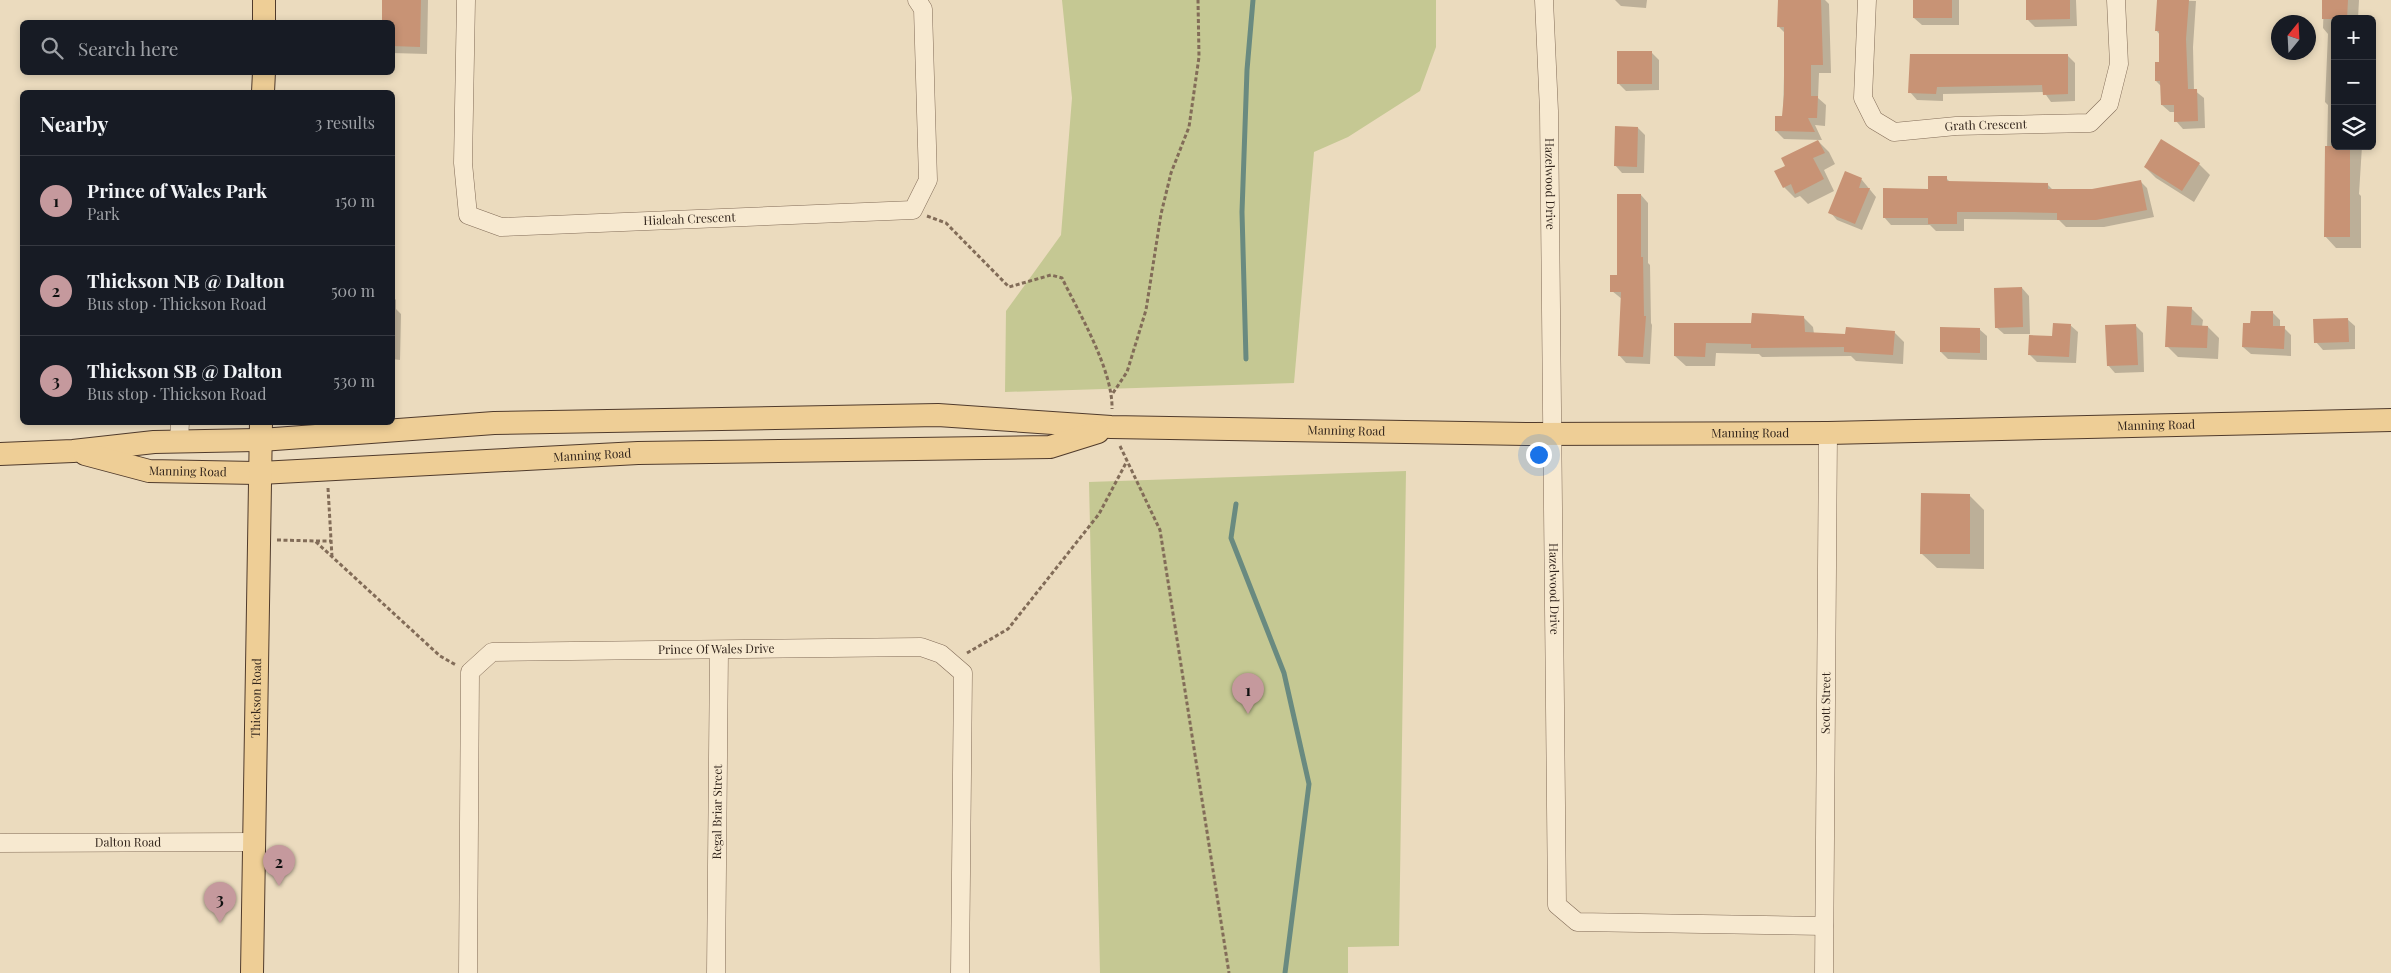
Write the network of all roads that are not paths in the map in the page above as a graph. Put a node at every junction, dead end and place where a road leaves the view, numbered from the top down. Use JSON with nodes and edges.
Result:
{"nodes":[{"id":1,"x":264,"y":0,"type":"edge"},
{"id":2,"x":466,"y":0,"type":"edge"},
{"id":3,"x":917,"y":0,"type":"edge"},
{"id":4,"x":1544,"y":0,"type":"edge"},
{"id":5,"x":1867,"y":0,"type":"edge"},
{"id":6,"x":2116,"y":0,"type":"edge"},
{"id":7,"x":264,"y":20,"type":"edge"},
{"id":8,"x":264,"y":75,"type":"edge"},
{"id":9,"x":263,"y":90,"type":"edge"},
{"id":10,"x":2391,"y":420,"type":"edge"},
{"id":11,"x":1111,"y":428,"type":"junction"},
{"id":12,"x":261,"y":431,"type":"edge"},
{"id":13,"x":180,"y":432,"type":"edge"},
{"id":14,"x":1828,"y":433,"type":"junction"},
{"id":15,"x":1551,"y":434,"type":"junction"},
{"id":16,"x":73,"y":451,"type":"junction"},
{"id":17,"x":0,"y":454,"type":"edge"},
{"id":18,"x":260,"y":473,"type":"junction"},
{"id":19,"x":718,"y":651,"type":"junction"},
{"id":20,"x":254,"y":842,"type":"junction"},
{"id":21,"x":0,"y":844,"type":"edge"},
{"id":22,"x":1824,"y":926,"type":"junction"},
{"id":23,"x":252,"y":973,"type":"edge"},
{"id":24,"x":468,"y":973,"type":"edge"},
{"id":25,"x":716,"y":973,"type":"edge"},
{"id":26,"x":960,"y":973,"type":"edge"},
{"id":27,"x":1824,"y":973,"type":"edge"}],
"edges":[{"from":1,"to":7,"type":"main road"},
{"from":2,"to":3,"type":"street","name":"Hialeah Crescent"},
{"from":4,"to":15,"type":"street","name":"Hazelwood Drive"},
{"from":5,"to":6,"type":"street","name":"Grath Crescent"},
{"from":8,"to":9,"type":"main road"},
{"from":10,"to":14,"type":"main road","name":"Manning Road"},
{"from":11,"to":12,"type":"main road","name":"Manning Road"},
{"from":11,"to":15,"type":"main road","name":"Manning Road"},
{"from":11,"to":18,"type":"main road","name":"Manning Road"},
{"from":12,"to":13,"type":"main road","name":"Manning Road"},
{"from":12,"to":18,"type":"main road","name":"Thickson Road"},
{"from":13,"to":16,"type":"main road","name":"Manning Road"},
{"from":14,"to":15,"type":"main road","name":"Manning Road"},
{"from":14,"to":22,"type":"street","name":"Scott Street"},
{"from":15,"to":22,"type":"street","name":"Hazelwood Drive"},
{"from":16,"to":17,"type":"main road","name":"Manning Road"},
{"from":16,"to":18,"type":"main road","name":"Manning Road"},
{"from":18,"to":20,"type":"main road","name":"Thickson Road"},
{"from":19,"to":24,"type":"street","name":"Prince Of Wales Drive"},
{"from":19,"to":25,"type":"street","name":"Regal Briar Street"},
{"from":19,"to":26,"type":"street","name":"Prince Of Wales Drive"},
{"from":20,"to":21,"type":"street","name":"Dalton Road"},
{"from":20,"to":23,"type":"main road","name":"Thickson Road"},
{"from":22,"to":27,"type":"street","name":"Scott Street"}]}
